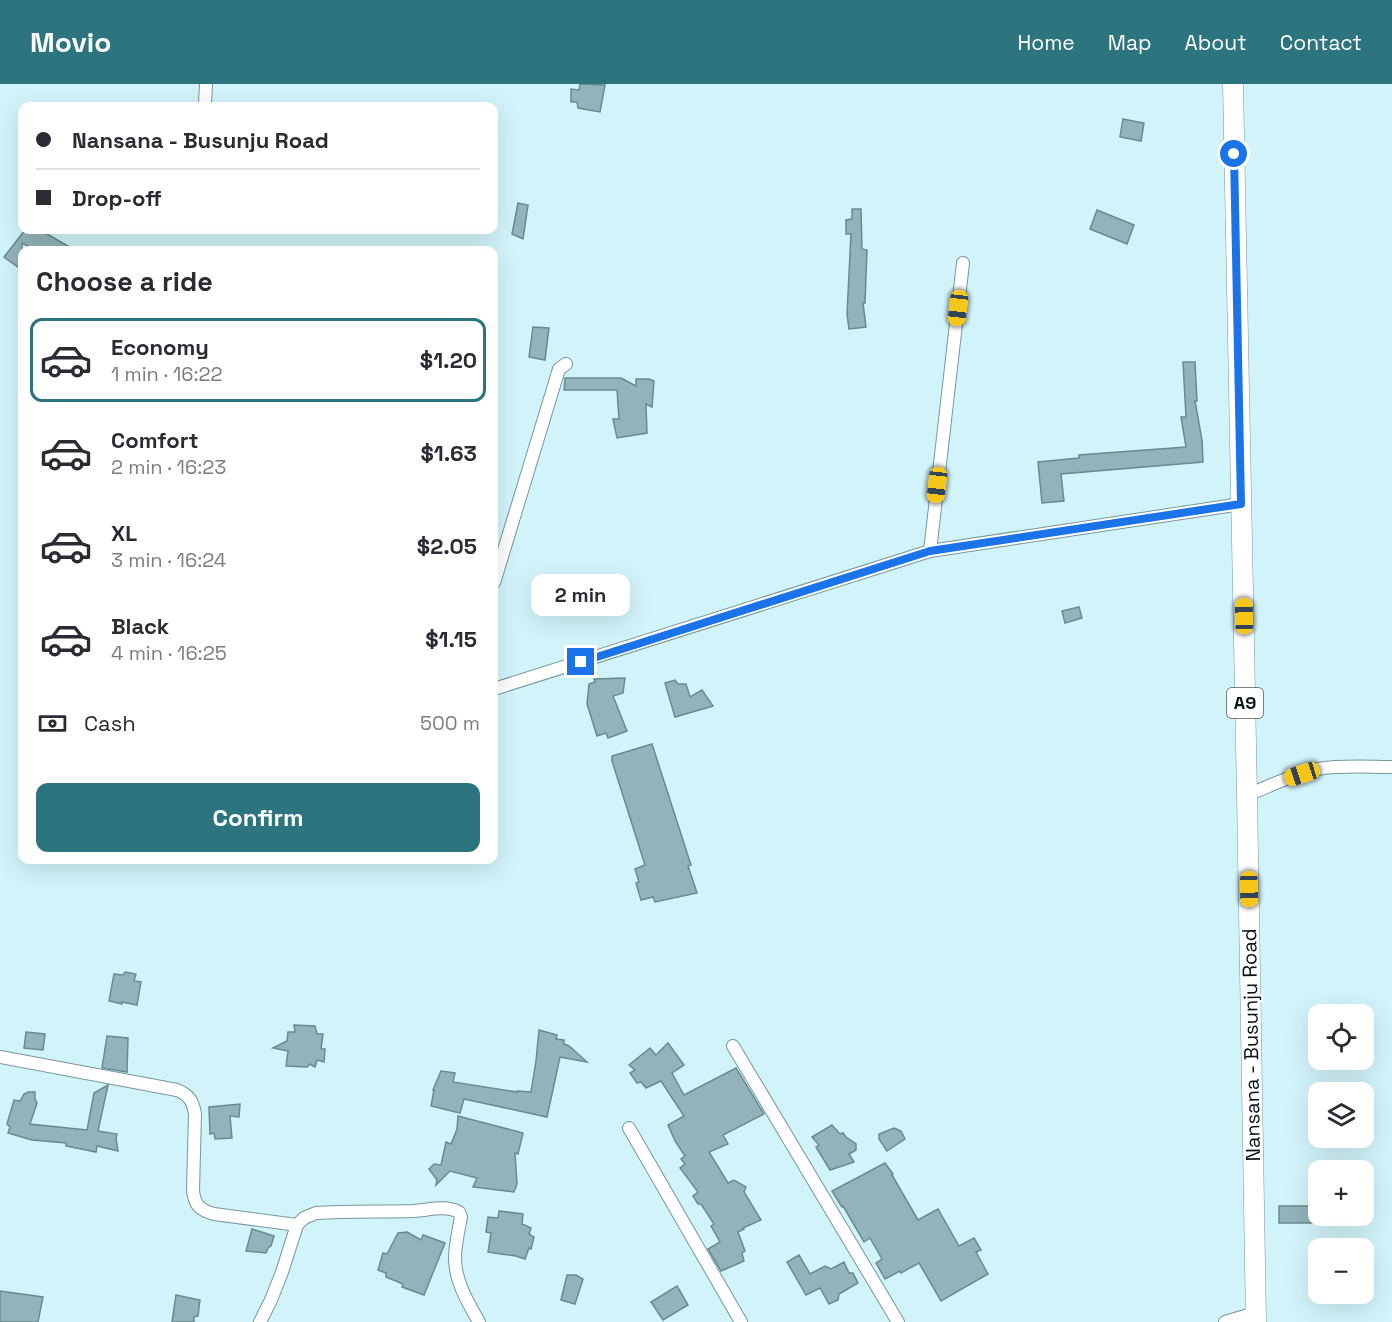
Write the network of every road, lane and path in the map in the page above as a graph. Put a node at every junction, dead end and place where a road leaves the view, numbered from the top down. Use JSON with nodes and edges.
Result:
{"nodes":[{"id":1,"x":206,"y":84,"type":"edge"},
{"id":2,"x":1233,"y":84,"type":"edge"},
{"id":3,"x":205,"y":102,"type":"edge"},
{"id":4,"x":963,"y":263,"type":"dead end"},
{"id":5,"x":566,"y":364,"type":"dead end"},
{"id":6,"x":1241,"y":504,"type":"junction"},
{"id":7,"x":930,"y":551,"type":"junction"},
{"id":8,"x":498,"y":570,"type":"edge"},
{"id":9,"x":498,"y":688,"type":"edge"},
{"id":10,"x":1392,"y":768,"type":"edge"},
{"id":11,"x":1247,"y":795,"type":"junction"},
{"id":12,"x":733,"y":1046,"type":"dead end"},
{"id":13,"x":0,"y":1058,"type":"edge"},
{"id":14,"x":629,"y":1128,"type":"dead end"},
{"id":15,"x":297,"y":1225,"type":"junction"},
{"id":16,"x":1256,"y":1318,"type":"edge"},
{"id":17,"x":260,"y":1322,"type":"edge"},
{"id":18,"x":478,"y":1322,"type":"edge"},
{"id":19,"x":741,"y":1322,"type":"edge"},
{"id":20,"x":898,"y":1322,"type":"edge"},
{"id":21,"x":1224,"y":1322,"type":"edge"}],
"edges":[{"from":1,"to":3,"type":"street"},
{"from":2,"to":6,"type":"main road","name":"Nansana - Busunju Road","number":"A9"},
{"from":4,"to":7,"type":"street"},
{"from":5,"to":8,"type":"street"},
{"from":6,"to":7,"type":"street"},
{"from":6,"to":11,"type":"main road","name":"Nansana - Busunju Road","number":"A9"},
{"from":7,"to":9,"type":"street"},
{"from":10,"to":11,"type":"street"},
{"from":11,"to":16,"type":"main road","name":"Nansana - Busunju Road","number":"A9"},
{"from":12,"to":20,"type":"street"},
{"from":13,"to":15,"type":"street"},
{"from":14,"to":19,"type":"street"},
{"from":15,"to":17,"type":"street"},
{"from":15,"to":18,"type":"street"},
{"from":16,"to":21,"type":"street"}]}
